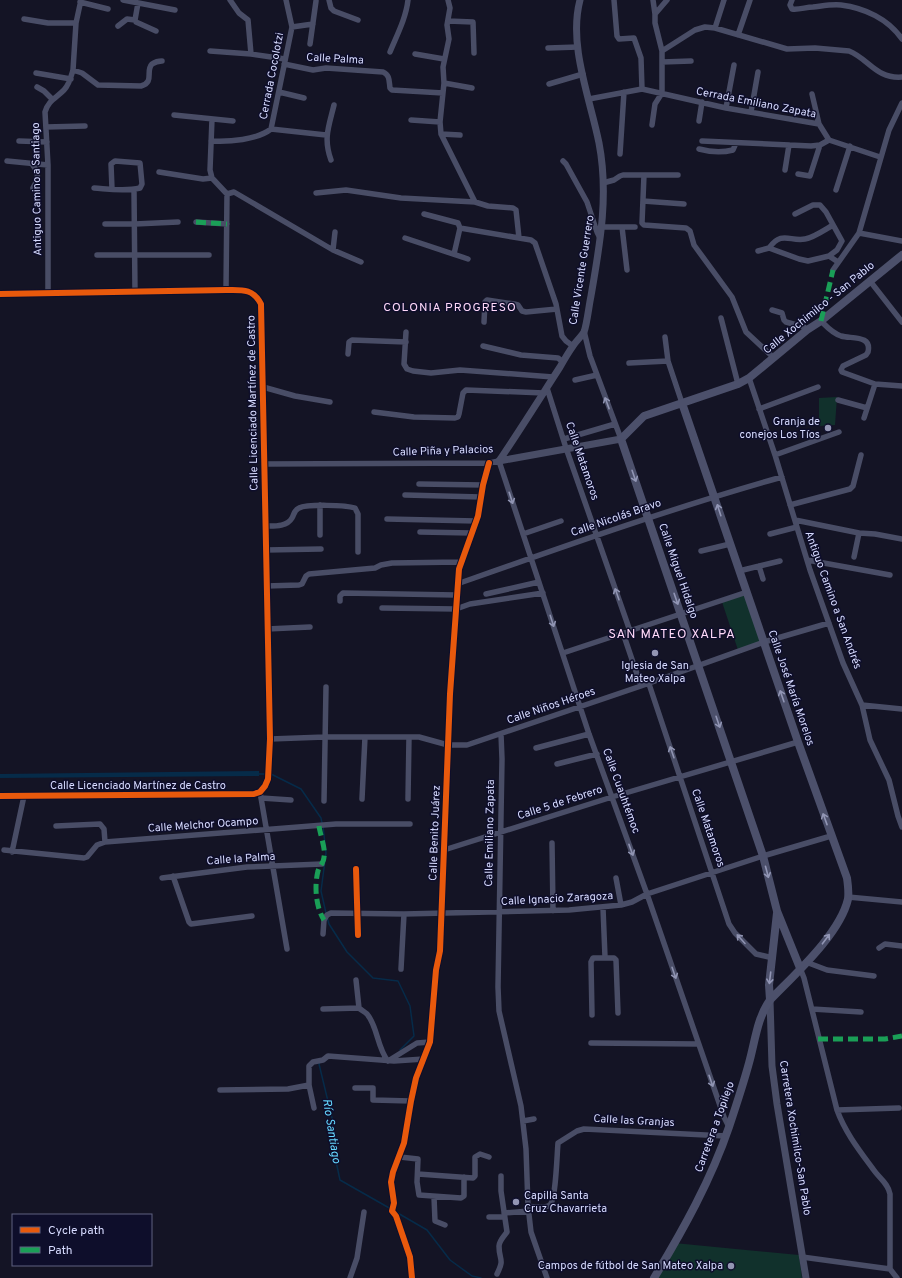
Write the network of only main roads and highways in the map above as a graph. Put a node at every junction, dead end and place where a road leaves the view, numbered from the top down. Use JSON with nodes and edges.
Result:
{"nodes":[{"id":1,"x":902,"y":255,"type":"edge"},
{"id":2,"x":682,"y":403,"type":"junction"},
{"id":3,"x":621,"y":439,"type":"joint"},
{"id":4,"x":777,"y":911,"type":"junction"},
{"id":5,"x":803,"y":965,"type":"junction"},
{"id":6,"x":770,"y":1000,"type":"junction"},
{"id":7,"x":654,"y":1278,"type":"edge"}],
"edges":[{"from":1,"to":2,"type":"main road","name":"Calle Xochimilco - San Pablo"},
{"from":2,"to":3,"type":"main road","name":"Calle Xochimilco - San Pablo"},
{"from":5,"to":2,"type":"main road","name":"Calle José María Morelos","one_way":true},
{"from":3,"to":4,"type":"main road","name":"Calle Miguel Hidalgo","one_way":true},
{"from":4,"to":5,"type":"main road","name":"Calle Miguel Hidalgo"},
{"from":4,"to":6,"type":"main road","name":"Calle Miguel Hidalgo","one_way":true},
{"from":5,"to":6,"type":"main road","name":"Carretera a Topilejo"},
{"from":6,"to":7,"type":"main road","name":"Carretera a Topilejo"}]}
